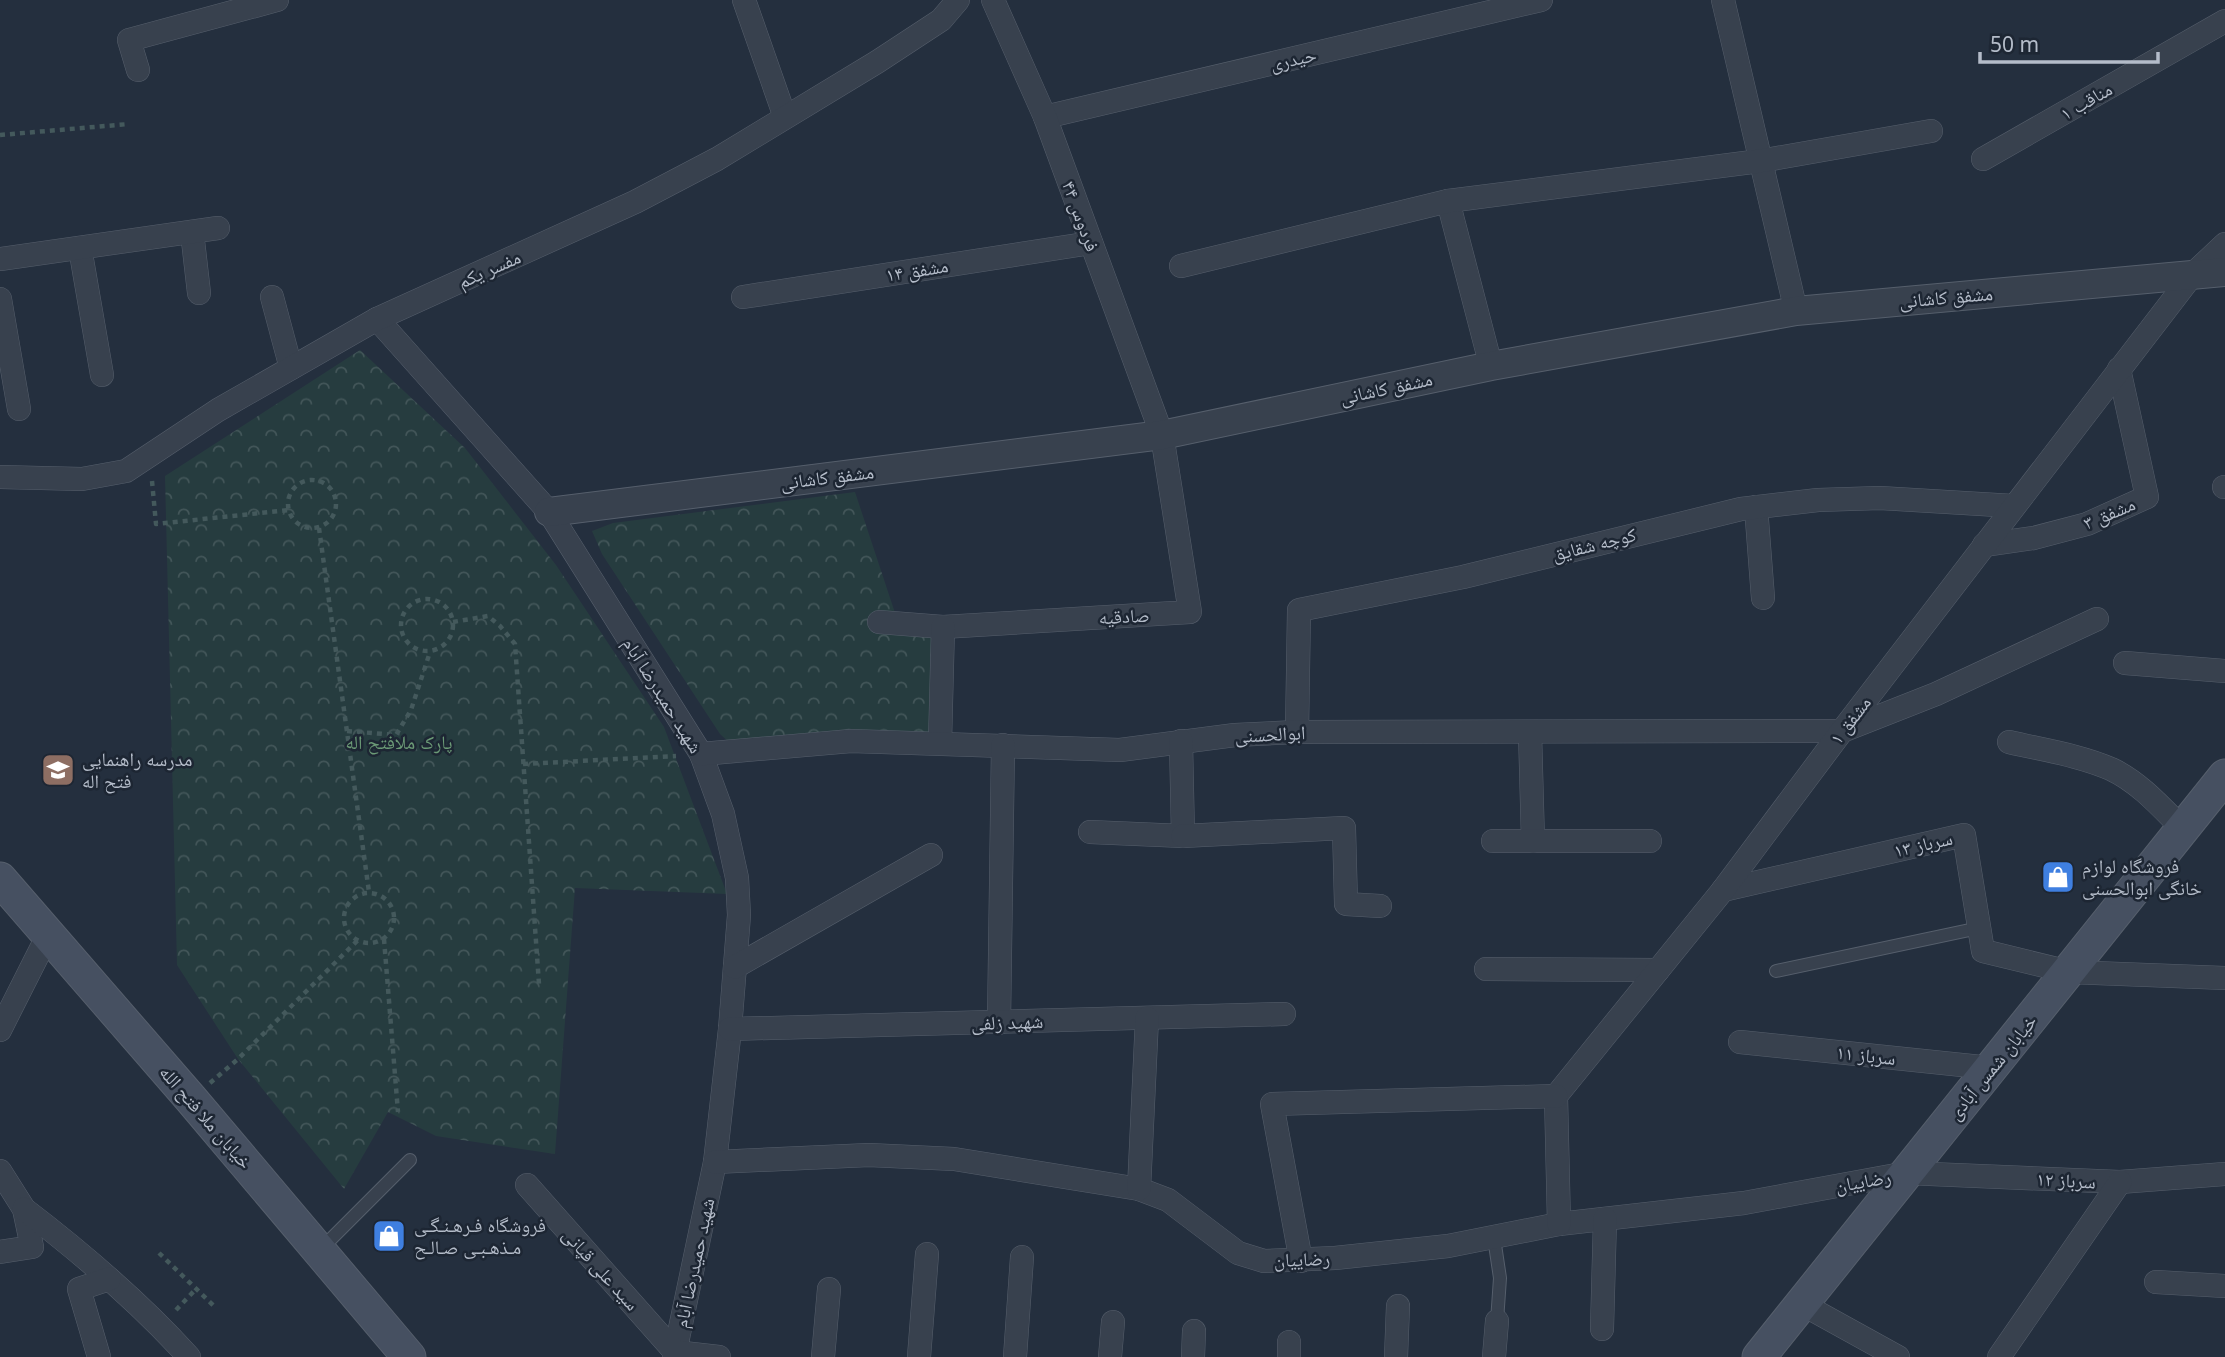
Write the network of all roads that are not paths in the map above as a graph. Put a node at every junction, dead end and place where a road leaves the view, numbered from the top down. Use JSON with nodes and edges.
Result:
{"nodes":[{"id":1,"x":277,"y":0,"type":"edge"},
{"id":2,"x":744,"y":0,"type":"edge"},
{"id":3,"x":958,"y":0,"type":"edge"},
{"id":4,"x":993,"y":0,"type":"edge"},
{"id":5,"x":1541,"y":0,"type":"edge"},
{"id":6,"x":1723,"y":0,"type":"edge"},
{"id":7,"x":215,"y":8,"type":"edge"},
{"id":8,"x":2225,"y":21,"type":"edge"},
{"id":9,"x":138,"y":70,"type":"dead end"},
{"id":10,"x":785,"y":117,"type":"junction"},
{"id":11,"x":1045,"y":117,"type":"junction"},
{"id":12,"x":1931,"y":131,"type":"dead end"},
{"id":13,"x":1983,"y":159,"type":"dead end"},
{"id":14,"x":1760,"y":161,"type":"junction"},
{"id":15,"x":1448,"y":201,"type":"junction"},
{"id":16,"x":218,"y":229,"type":"dead end"},
{"id":17,"x":192,"y":232,"type":"junction"},
{"id":18,"x":1091,"y":243,"type":"junction"},
{"id":19,"x":2225,"y":244,"type":"edge"},
{"id":20,"x":80,"y":248,"type":"junction"},
{"id":21,"x":0,"y":259,"type":"edge"},
{"id":22,"x":1181,"y":266,"type":"dead end"},
{"id":23,"x":2225,"y":272,"type":"edge"},
{"id":24,"x":2193,"y":274,"type":"junction"},
{"id":25,"x":199,"y":293,"type":"dead end"},
{"id":26,"x":272,"y":296,"type":"dead end"},
{"id":27,"x":743,"y":296,"type":"dead end"},
{"id":28,"x":0,"y":299,"type":"edge"},
{"id":29,"x":1796,"y":311,"type":"junction"},
{"id":30,"x":377,"y":319,"type":"junction"},
{"id":31,"x":1492,"y":366,"type":"junction"},
{"id":32,"x":291,"y":368,"type":"junction"},
{"id":33,"x":2119,"y":369,"type":"junction"},
{"id":34,"x":102,"y":375,"type":"dead end"},
{"id":35,"x":19,"y":409,"type":"dead end"},
{"id":36,"x":1162,"y":435,"type":"junction"},
{"id":37,"x":0,"y":477,"type":"edge"},
{"id":38,"x":2014,"y":506,"type":"junction"},
{"id":39,"x":1756,"y":507,"type":"junction"},
{"id":40,"x":549,"y":512,"type":"junction"},
{"id":41,"x":1984,"y":545,"type":"junction"},
{"id":42,"x":1763,"y":598,"type":"dead end"},
{"id":43,"x":2097,"y":619,"type":"dead end"},
{"id":44,"x":879,"y":621,"type":"dead end"},
{"id":45,"x":943,"y":627,"type":"junction"},
{"id":46,"x":2125,"y":663,"type":"dead end"},
{"id":47,"x":2225,"y":671,"type":"edge"},
{"id":48,"x":1842,"y":731,"type":"junction"},
{"id":49,"x":1297,"y":732,"type":"junction"},
{"id":50,"x":1530,"y":733,"type":"junction"},
{"id":51,"x":1181,"y":741,"type":"junction"},
{"id":52,"x":2009,"y":742,"type":"dead end"},
{"id":53,"x":940,"y":743,"type":"junction"},
{"id":54,"x":1003,"y":745,"type":"junction"},
{"id":55,"x":701,"y":754,"type":"junction"},
{"id":56,"x":2225,"y":776,"type":"edge"},
{"id":57,"x":2183,"y":829,"type":"junction"},
{"id":58,"x":1090,"y":832,"type":"dead end"},
{"id":59,"x":1183,"y":836,"type":"junction"},
{"id":60,"x":1493,"y":841,"type":"dead end"},
{"id":61,"x":1533,"y":841,"type":"junction"},
{"id":62,"x":1650,"y":841,"type":"dead end"},
{"id":63,"x":931,"y":855,"type":"dead end"},
{"id":64,"x":0,"y":879,"type":"edge"},
{"id":65,"x":1723,"y":890,"type":"junction"},
{"id":66,"x":1380,"y":906,"type":"dead end"},
{"id":67,"x":1979,"y":929,"type":"junction"},
{"id":68,"x":48,"y":935,"type":"junction"},
{"id":69,"x":735,"y":967,"type":"junction"},
{"id":70,"x":1486,"y":969,"type":"dead end"},
{"id":71,"x":1658,"y":970,"type":"junction"},
{"id":72,"x":1776,"y":971,"type":"dead end"},
{"id":73,"x":2070,"y":972,"type":"junction"},
{"id":74,"x":2225,"y":978,"type":"edge"},
{"id":75,"x":1284,"y":1014,"type":"dead end"},
{"id":76,"x":1147,"y":1018,"type":"junction"},
{"id":77,"x":999,"y":1023,"type":"junction"},
{"id":78,"x":730,"y":1029,"type":"junction"},
{"id":79,"x":0,"y":1030,"type":"edge"},
{"id":80,"x":1740,"y":1042,"type":"dead end"},
{"id":81,"x":1991,"y":1068,"type":"junction"},
{"id":82,"x":1556,"y":1096,"type":"junction"},
{"id":83,"x":410,"y":1160,"type":"dead end"},
{"id":84,"x":715,"y":1162,"type":"junction"},
{"id":85,"x":0,"y":1171,"type":"edge"},
{"id":86,"x":1907,"y":1173,"type":"junction"},
{"id":87,"x":2225,"y":1174,"type":"edge"},
{"id":88,"x":2120,"y":1182,"type":"junction"},
{"id":89,"x":527,"y":1185,"type":"dead end"},
{"id":90,"x":1139,"y":1189,"type":"junction"},
{"id":91,"x":24,"y":1209,"type":"junction"},
{"id":92,"x":1605,"y":1219,"type":"junction"},
{"id":93,"x":1559,"y":1224,"type":"junction"},
{"id":94,"x":1494,"y":1238,"type":"junction"},
{"id":95,"x":320,"y":1251,"type":"junction"},
{"id":96,"x":0,"y":1252,"type":"edge"},
{"id":97,"x":927,"y":1254,"type":"dead end"},
{"id":98,"x":1022,"y":1257,"type":"dead end"},
{"id":99,"x":1301,"y":1261,"type":"junction"},
{"id":100,"x":109,"y":1279,"type":"junction"},
{"id":101,"x":2157,"y":1282,"type":"dead end"},
{"id":102,"x":2225,"y":1286,"type":"edge"},
{"id":103,"x":829,"y":1289,"type":"dead end"},
{"id":104,"x":1802,"y":1304,"type":"junction"},
{"id":105,"x":1398,"y":1307,"type":"dead end"},
{"id":106,"x":1497,"y":1321,"type":"joint"},
{"id":107,"x":1113,"y":1322,"type":"dead end"},
{"id":108,"x":1602,"y":1329,"type":"dead end"},
{"id":109,"x":1194,"y":1331,"type":"dead end"},
{"id":110,"x":674,"y":1354,"type":"edge"},
{"id":111,"x":99,"y":1357,"type":"edge"},
{"id":112,"x":189,"y":1357,"type":"edge"},
{"id":113,"x":409,"y":1357,"type":"edge"},
{"id":114,"x":719,"y":1357,"type":"edge"},
{"id":115,"x":823,"y":1357,"type":"edge"},
{"id":116,"x":919,"y":1357,"type":"edge"},
{"id":117,"x":1015,"y":1357,"type":"edge"},
{"id":118,"x":1110,"y":1357,"type":"edge"},
{"id":119,"x":1193,"y":1357,"type":"edge"},
{"id":120,"x":1396,"y":1357,"type":"edge"},
{"id":121,"x":1494,"y":1357,"type":"edge"},
{"id":122,"x":1759,"y":1357,"type":"edge"},
{"id":123,"x":1898,"y":1357,"type":"edge"},
{"id":124,"x":1999,"y":1357,"type":"edge"}],
"edges":[{"from":1,"to":7,"type":"street"},
{"from":2,"to":10,"type":"street"},
{"from":3,"to":10,"type":"street","name":"مفسر یکم"},
{"from":4,"to":11,"type":"street","name":"فردوس ۴۴"},
{"from":5,"to":11,"type":"street","name":"حیدری"},
{"from":6,"to":14,"type":"street"},
{"from":7,"to":9,"type":"street"},
{"from":8,"to":13,"type":"street","name":"مناقب ۱"},
{"from":10,"to":30,"type":"street","name":"مفسر یکم"},
{"from":11,"to":18,"type":"street","name":"فردوس ۴۴"},
{"from":12,"to":14,"type":"street"},
{"from":14,"to":15,"type":"street"},
{"from":14,"to":29,"type":"street"},
{"from":15,"to":22,"type":"street"},
{"from":15,"to":31,"type":"street"},
{"from":16,"to":17,"type":"street"},
{"from":17,"to":20,"type":"street"},
{"from":17,"to":25,"type":"street"},
{"from":18,"to":27,"type":"street","name":"مشفق ۱۴"},
{"from":18,"to":36,"type":"street","name":"فردوس ۴۴"},
{"from":19,"to":24,"type":"street","name":"مشفق ۱"},
{"from":20,"to":21,"type":"street"},
{"from":20,"to":34,"type":"street"},
{"from":23,"to":24,"type":"street","name":"مشفق کاشانی"},
{"from":24,"to":29,"type":"street","name":"مشفق کاشانی"},
{"from":24,"to":33,"type":"street","name":"مشفق ۱"},
{"from":26,"to":32,"type":"street"},
{"from":28,"to":35,"type":"street"},
{"from":29,"to":31,"type":"street","name":"مشفق کاشانی"},
{"from":30,"to":32,"type":"street","name":"مفسر یکم"},
{"from":30,"to":40,"type":"street","name":"شهید حمیدرضا آبام"},
{"from":31,"to":36,"type":"street","name":"مشفق کاشانی"},
{"from":32,"to":37,"type":"street","name":"مفسر یکم"},
{"from":33,"to":38,"type":"street","name":"مشفق ۱"},
{"from":33,"to":41,"type":"street","name":"مشفق ۳"},
{"from":36,"to":40,"type":"street","name":"مشفق کاشانی"},
{"from":36,"to":45,"type":"street","name":"صادقیه"},
{"from":38,"to":39,"type":"street","name":"کوچه شقایق"},
{"from":38,"to":41,"type":"street","name":"مشفق ۱"},
{"from":39,"to":42,"type":"street"},
{"from":39,"to":49,"type":"street","name":"کوچه شقایق"},
{"from":40,"to":55,"type":"street","name":"شهید حمیدرضا آبام"},
{"from":41,"to":48,"type":"street","name":"مشفق ۱"},
{"from":43,"to":48,"type":"street"},
{"from":44,"to":45,"type":"street","name":"صادقیه"},
{"from":45,"to":53,"type":"street"},
{"from":46,"to":47,"type":"street"},
{"from":48,"to":50,"type":"street","name":"ابوالحسنی"},
{"from":48,"to":65,"type":"street","name":"مشفق ۱"},
{"from":49,"to":50,"type":"street","name":"ابوالحسنی"},
{"from":49,"to":51,"type":"street","name":"ابوالحسنی"},
{"from":50,"to":61,"type":"street"},
{"from":51,"to":54,"type":"street","name":"ابوالحسنی"},
{"from":51,"to":59,"type":"street"},
{"from":52,"to":57,"type":"street"},
{"from":53,"to":54,"type":"street","name":"ابوالحسنی"},
{"from":53,"to":55,"type":"street","name":"ابوالحسنی"},
{"from":54,"to":77,"type":"street"},
{"from":55,"to":69,"type":"street","name":"شهید حمیدرضا آبام"},
{"from":56,"to":57,"type":"main road","name":"خیابان شمس آبادی"},
{"from":57,"to":73,"type":"main road","name":"خیابان شمس آبادی"},
{"from":58,"to":59,"type":"street"},
{"from":59,"to":66,"type":"street"},
{"from":60,"to":61,"type":"street"},
{"from":61,"to":62,"type":"street"},
{"from":63,"to":69,"type":"street"},
{"from":64,"to":68,"type":"main road","name":"خیابان ملا فتح الله"},
{"from":65,"to":67,"type":"street","name":"سرباز ۱۳"},
{"from":65,"to":71,"type":"street","name":"مشفق ۱"},
{"from":67,"to":72,"type":"lane"},
{"from":67,"to":73,"type":"street","name":"سرباز ۱۳"},
{"from":68,"to":79,"type":"street"},
{"from":68,"to":95,"type":"main road","name":"خیابان ملا فتح الله"},
{"from":69,"to":78,"type":"street","name":"شهید حمیدرضا آبام"},
{"from":70,"to":71,"type":"street"},
{"from":71,"to":82,"type":"street","name":"مشفق ۱"},
{"from":73,"to":74,"type":"street"},
{"from":73,"to":81,"type":"main road","name":"خیابان شمس آبادی"},
{"from":75,"to":76,"type":"street","name":"شهید زلفی"},
{"from":76,"to":77,"type":"street","name":"شهید زلفی"},
{"from":76,"to":90,"type":"street"},
{"from":77,"to":78,"type":"street","name":"شهید زلفی"},
{"from":78,"to":84,"type":"street","name":"شهید حمیدرضا آبام"},
{"from":80,"to":81,"type":"street","name":"سرباز ۱۱"},
{"from":81,"to":86,"type":"main road","name":"خیابان شمس آبادی"},
{"from":82,"to":93,"type":"street"},
{"from":82,"to":99,"type":"street"},
{"from":83,"to":95,"type":"lane"},
{"from":84,"to":90,"type":"street","name":"رضاییان"},
{"from":84,"to":110,"type":"street","name":"شهید حمیدرضا آبام"},
{"from":85,"to":91,"type":"street"},
{"from":86,"to":88,"type":"street","name":"سرباز ۱۲"},
{"from":86,"to":92,"type":"street","name":"رضاییان"},
{"from":86,"to":104,"type":"main road","name":"خیابان شمس آبادی"},
{"from":87,"to":88,"type":"street","name":"سرباز ۱۲"},
{"from":88,"to":124,"type":"street"},
{"from":89,"to":110,"type":"street","name":"سید علی قپانی"},
{"from":90,"to":99,"type":"street","name":"رضاییان"},
{"from":91,"to":96,"type":"street"},
{"from":91,"to":100,"type":"street"},
{"from":92,"to":93,"type":"street","name":"رضاییان"},
{"from":92,"to":108,"type":"street"},
{"from":93,"to":94,"type":"street","name":"رضاییان"},
{"from":94,"to":99,"type":"street","name":"رضاییان"},
{"from":94,"to":106,"type":"lane"},
{"from":95,"to":113,"type":"main road","name":"خیابان ملا فتح الله"},
{"from":97,"to":116,"type":"street"},
{"from":98,"to":117,"type":"street"},
{"from":100,"to":111,"type":"street"},
{"from":100,"to":112,"type":"street"},
{"from":101,"to":102,"type":"street"},
{"from":103,"to":115,"type":"street"},
{"from":104,"to":122,"type":"main road","name":"خیابان شمس آبادی"},
{"from":104,"to":123,"type":"street"},
{"from":105,"to":120,"type":"street"},
{"from":106,"to":121,"type":"street"},
{"from":107,"to":118,"type":"street"},
{"from":109,"to":119,"type":"street"},
{"from":110,"to":114,"type":"street"}]}
